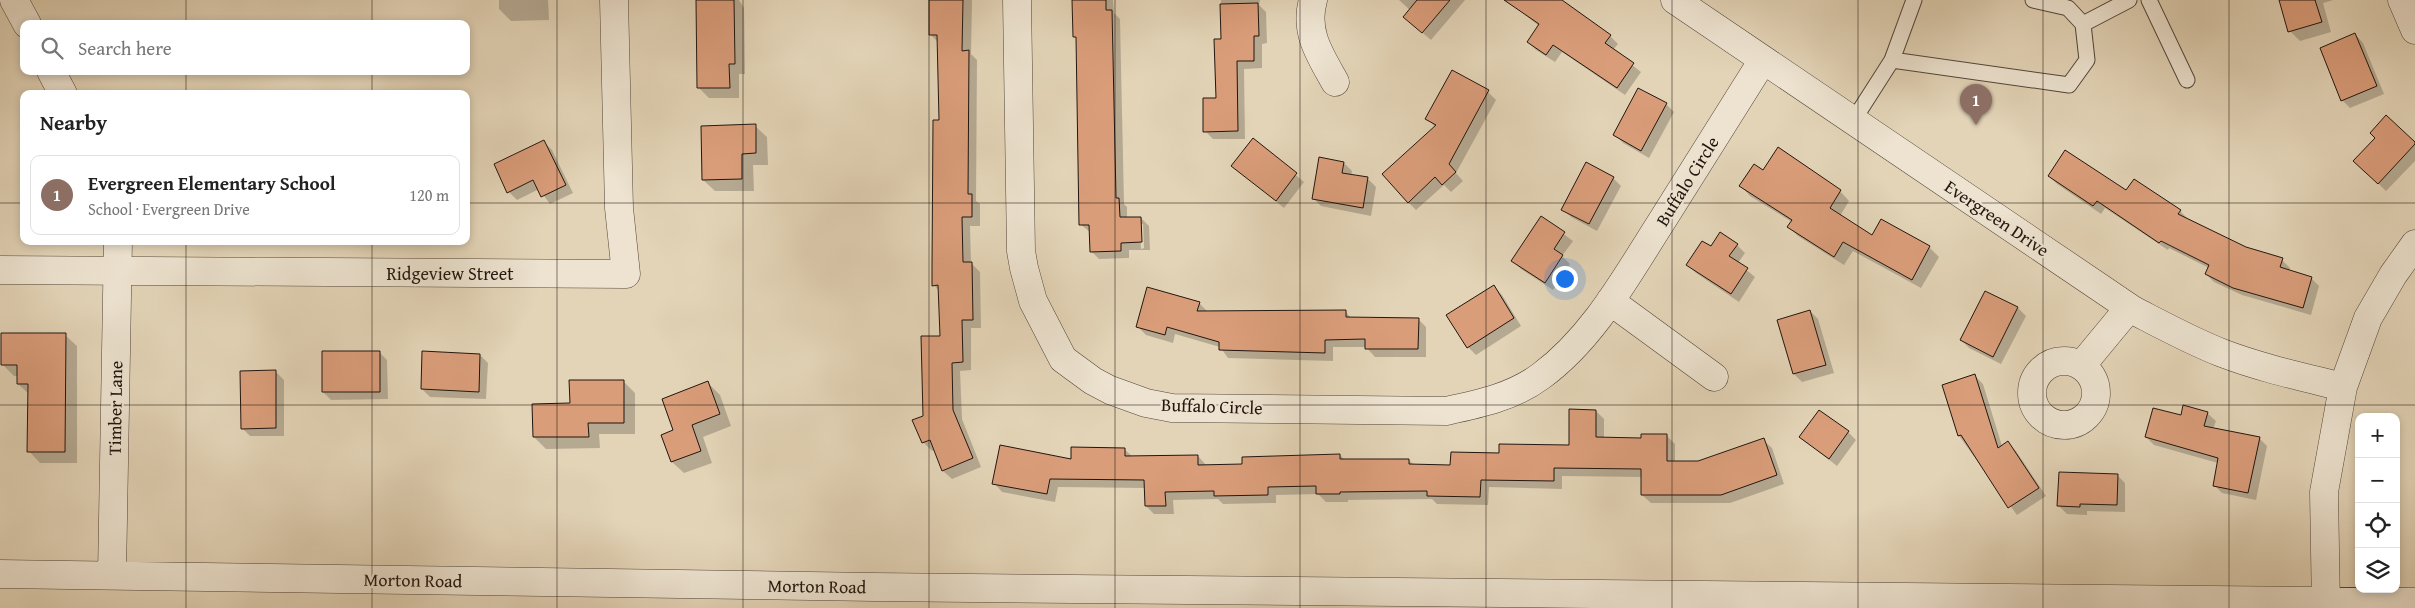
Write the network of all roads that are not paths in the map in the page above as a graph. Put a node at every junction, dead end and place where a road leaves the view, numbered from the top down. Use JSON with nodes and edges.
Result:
{"nodes":[{"id":1,"x":14,"y":0,"type":"edge"},
{"id":2,"x":614,"y":0,"type":"edge"},
{"id":3,"x":1017,"y":0,"type":"edge"},
{"id":4,"x":1312,"y":0,"type":"edge"},
{"id":5,"x":1675,"y":0,"type":"edge"},
{"id":6,"x":1914,"y":0,"type":"edge"},
{"id":7,"x":2033,"y":0,"type":"edge"},
{"id":8,"x":2129,"y":0,"type":"edge"},
{"id":9,"x":2149,"y":0,"type":"edge"},
{"id":10,"x":2402,"y":0,"type":"edge"},
{"id":11,"x":25,"y":20,"type":"edge"},
{"id":12,"x":2083,"y":24,"type":"junction"},
{"id":13,"x":2415,"y":30,"type":"edge"},
{"id":14,"x":1763,"y":60,"type":"junction"},
{"id":15,"x":1892,"y":60,"type":"junction"},
{"id":16,"x":54,"y":75,"type":"edge"},
{"id":17,"x":2187,"y":80,"type":"dead end"},
{"id":18,"x":1335,"y":82,"type":"dead end"},
{"id":19,"x":61,"y":90,"type":"edge"},
{"id":20,"x":1853,"y":121,"type":"junction"},
{"id":21,"x":2415,"y":244,"type":"edge"},
{"id":22,"x":118,"y":245,"type":"edge"},
{"id":23,"x":0,"y":270,"type":"edge"},
{"id":24,"x":118,"y":270,"type":"junction"},
{"id":25,"x":1610,"y":301,"type":"junction"},
{"id":26,"x":2129,"y":308,"type":"junction"},
{"id":27,"x":2081,"y":366,"type":"dead end"},
{"id":28,"x":1714,"y":377,"type":"dead end"},
{"id":29,"x":2343,"y":387,"type":"junction"},
{"id":30,"x":0,"y":574,"type":"edge"},
{"id":31,"x":112,"y":575,"type":"junction"},
{"id":32,"x":2415,"y":602,"type":"edge"},
{"id":33,"x":2326,"y":604,"type":"edge"}],
"edges":[{"from":1,"to":11,"type":"street"},
{"from":2,"to":24,"type":"street","name":"Ridgeview Street"},
{"from":3,"to":25,"type":"street","name":"Buffalo Circle"},
{"from":4,"to":18,"type":"street"},
{"from":5,"to":14,"type":"street","name":"Evergreen Drive"},
{"from":6,"to":15,"type":"lane"},
{"from":7,"to":12,"type":"lane"},
{"from":8,"to":12,"type":"lane"},
{"from":9,"to":17,"type":"lane"},
{"from":10,"to":13,"type":"street"},
{"from":12,"to":15,"type":"lane"},
{"from":14,"to":20,"type":"street","name":"Evergreen Drive"},
{"from":14,"to":25,"type":"street","name":"Buffalo Circle"},
{"from":15,"to":20,"type":"lane"},
{"from":16,"to":19,"type":"street"},
{"from":20,"to":26,"type":"street","name":"Evergreen Drive"},
{"from":21,"to":29,"type":"street"},
{"from":22,"to":24,"type":"street","name":"Timber Lane"},
{"from":23,"to":24,"type":"street","name":"Ridgeview Street"},
{"from":24,"to":31,"type":"street","name":"Timber Lane"},
{"from":25,"to":28,"type":"street"},
{"from":26,"to":27,"type":"street"},
{"from":26,"to":29,"type":"street","name":"Evergreen Drive"},
{"from":29,"to":33,"type":"street"},
{"from":30,"to":31,"type":"street","name":"Morton Road"},
{"from":31,"to":33,"type":"street","name":"Morton Road"},
{"from":32,"to":33,"type":"street","name":"Morton Road"}]}
